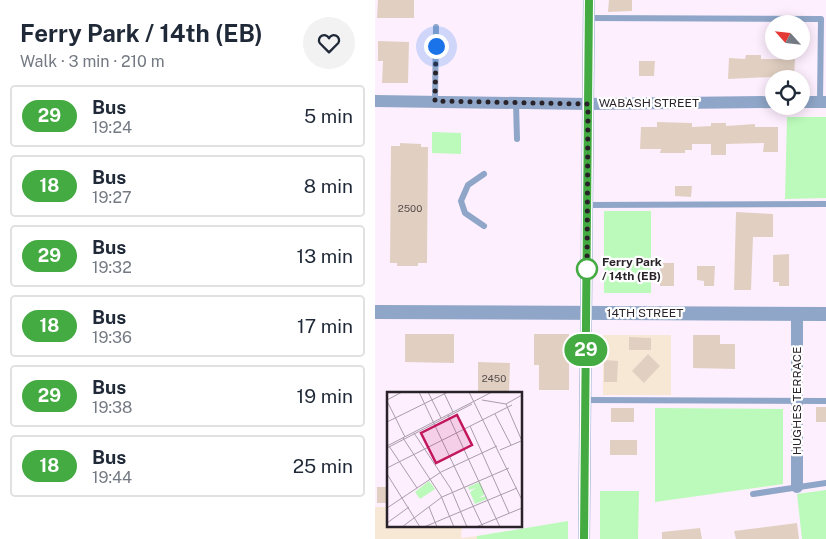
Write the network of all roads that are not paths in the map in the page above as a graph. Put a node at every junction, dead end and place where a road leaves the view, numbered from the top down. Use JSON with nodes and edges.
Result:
{"nodes":[{"id":1,"x":589,"y":0,"type":"edge"},
{"id":2,"x":589,"y":18,"type":"junction"},
{"id":3,"x":436,"y":27,"type":"dead end"},
{"id":4,"x":375,"y":101,"type":"edge"},
{"id":5,"x":435,"y":101,"type":"junction"},
{"id":6,"x":516,"y":102,"type":"junction"},
{"id":7,"x":765,"y":102,"type":"edge"},
{"id":8,"x":810,"y":102,"type":"edge"},
{"id":9,"x":823,"y":102,"type":"edge"},
{"id":10,"x":588,"y":104,"type":"junction"},
{"id":11,"x":517,"y":139,"type":"dead end"},
{"id":12,"x":484,"y":174,"type":"dead end"},
{"id":13,"x":826,"y":204,"type":"edge"},
{"id":14,"x":587,"y":205,"type":"junction"},
{"id":15,"x":484,"y":226,"type":"dead end"},
{"id":16,"x":375,"y":312,"type":"edge"},
{"id":17,"x":587,"y":313,"type":"junction"},
{"id":18,"x":797,"y":314,"type":"junction"},
{"id":19,"x":826,"y":314,"type":"edge"},
{"id":20,"x":586,"y":400,"type":"junction"},
{"id":21,"x":797,"y":401,"type":"junction"},
{"id":22,"x":826,"y":401,"type":"edge"},
{"id":23,"x":826,"y":484,"type":"edge"},
{"id":24,"x":797,"y":487,"type":"junction"},
{"id":25,"x":753,"y":494,"type":"dead end"},
{"id":26,"x":584,"y":539,"type":"edge"}],
"edges":[{"from":1,"to":2,"type":"street"},
{"from":2,"to":9,"type":"lane"},
{"from":2,"to":10,"type":"street"},
{"from":3,"to":5,"type":"lane"},
{"from":4,"to":5,"type":"street","name":"WABASH STREET"},
{"from":5,"to":6,"type":"street","name":"WABASH STREET"},
{"from":6,"to":10,"type":"street","name":"WABASH STREET"},
{"from":6,"to":11,"type":"lane"},
{"from":7,"to":10,"type":"street","name":"WABASH STREET"},
{"from":8,"to":9,"type":"street"},
{"from":10,"to":14,"type":"street"},
{"from":12,"to":15,"type":"lane"},
{"from":13,"to":14,"type":"lane"},
{"from":14,"to":17,"type":"street"},
{"from":16,"to":17,"type":"street","name":"14TH STREET"},
{"from":17,"to":18,"type":"street","name":"14TH STREET"},
{"from":17,"to":20,"type":"street"},
{"from":18,"to":19,"type":"street","name":"14TH STREET"},
{"from":18,"to":21,"type":"street","name":"HUGHES TERRACE"},
{"from":20,"to":21,"type":"lane"},
{"from":20,"to":26,"type":"street"},
{"from":21,"to":22,"type":"lane"},
{"from":21,"to":24,"type":"street","name":"HUGHES TERRACE"},
{"from":23,"to":24,"type":"lane"},
{"from":24,"to":25,"type":"lane"}]}
